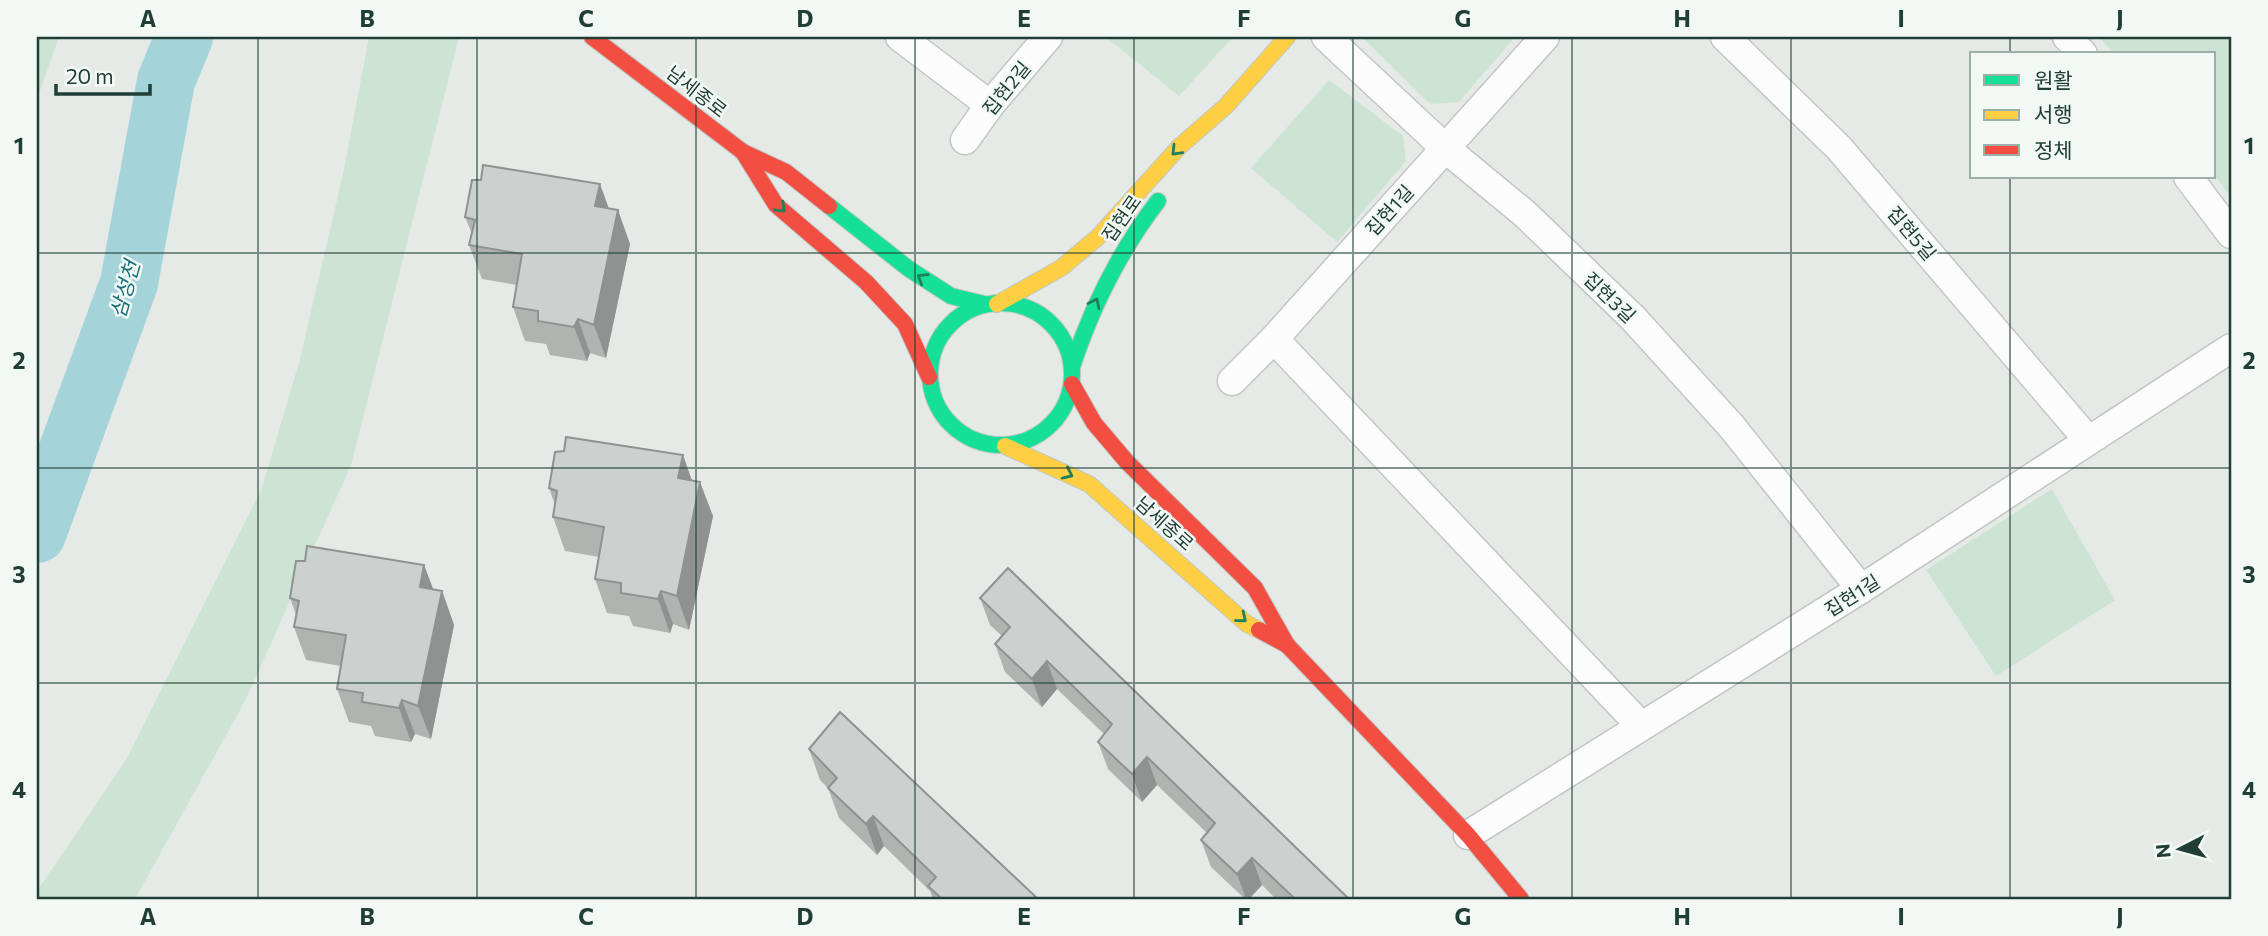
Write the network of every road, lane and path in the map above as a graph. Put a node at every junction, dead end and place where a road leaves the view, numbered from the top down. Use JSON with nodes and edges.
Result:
{"nodes":[{"id":1,"x":901,"y":37,"type":"edge"},
{"id":2,"x":1048,"y":37,"type":"edge"},
{"id":3,"x":1287,"y":37,"type":"edge"},
{"id":4,"x":1326,"y":37,"type":"edge"},
{"id":5,"x":1545,"y":37,"type":"edge"},
{"id":6,"x":1726,"y":37,"type":"edge"},
{"id":7,"x":2067,"y":37,"type":"edge"},
{"id":8,"x":597,"y":38,"type":"edge"},
{"id":9,"x":2080,"y":52,"type":"edge"},
{"id":10,"x":990,"y":105,"type":"junction"},
{"id":11,"x":1226,"y":106,"type":"junction"},
{"id":12,"x":965,"y":140,"type":"dead end"},
{"id":13,"x":1444,"y":148,"type":"junction"},
{"id":14,"x":743,"y":152,"type":"junction"},
{"id":15,"x":1199,"y":152,"type":"dead end"},
{"id":16,"x":2189,"y":178,"type":"edge"},
{"id":17,"x":1167,"y":191,"type":"dead end"},
{"id":18,"x":2231,"y":234,"type":"edge"},
{"id":19,"x":991,"y":304,"type":"junction"},
{"id":20,"x":1274,"y":339,"type":"junction"},
{"id":21,"x":2231,"y":348,"type":"edge"},
{"id":22,"x":929,"y":376,"type":"junction"},
{"id":23,"x":1072,"y":376,"type":"junction"},
{"id":24,"x":1232,"y":381,"type":"dead end"},
{"id":25,"x":2088,"y":440,"type":"junction"},
{"id":26,"x":1005,"y":446,"type":"junction"},
{"id":27,"x":1861,"y":589,"type":"junction"},
{"id":28,"x":1287,"y":645,"type":"junction"},
{"id":29,"x":1641,"y":726,"type":"junction"},
{"id":30,"x":1468,"y":835,"type":"junction"},
{"id":31,"x":1521,"y":899,"type":"edge"}],
"edges":[{"from":1,"to":10,"type":"street"},
{"from":2,"to":10,"type":"street","name":"집현2길"},
{"from":3,"to":11,"type":"street","name":"집현로"},
{"from":4,"to":13,"type":"street","name":"집현3길"},
{"from":5,"to":13,"type":"street","name":"집현1길"},
{"from":6,"to":25,"type":"street","name":"집현5길"},
{"from":7,"to":9,"type":"street"},
{"from":8,"to":14,"type":"street","name":"남세종로"},
{"from":10,"to":12,"type":"street","name":"집현2길"},
{"from":11,"to":15,"type":"street","name":"집현로"},
{"from":11,"to":19,"type":"street","name":"집현로","one_way":true},
{"from":13,"to":20,"type":"street","name":"집현1길"},
{"from":13,"to":27,"type":"street","name":"집현3길"},
{"from":19,"to":14,"type":"street","name":"남세종로","one_way":true},
{"from":14,"to":22,"type":"street","name":"남세종로","one_way":true},
{"from":16,"to":18,"type":"street"},
{"from":23,"to":17,"type":"street","name":"집현로","one_way":true},
{"from":19,"to":22,"type":"street"},
{"from":19,"to":23,"type":"street"},
{"from":20,"to":24,"type":"street","name":"집현1길"},
{"from":20,"to":29,"type":"street"},
{"from":21,"to":25,"type":"street","name":"집현1길"},
{"from":22,"to":26,"type":"street"},
{"from":23,"to":26,"type":"street"},
{"from":23,"to":28,"type":"street","name":"남세종로"},
{"from":25,"to":27,"type":"street","name":"집현1길"},
{"from":26,"to":28,"type":"street","name":"남세종로","one_way":true},
{"from":27,"to":29,"type":"street","name":"집현1길"},
{"from":28,"to":30,"type":"street","name":"남세종로"},
{"from":29,"to":30,"type":"street","name":"집현1길"},
{"from":30,"to":31,"type":"street","name":"남세종로"}]}
